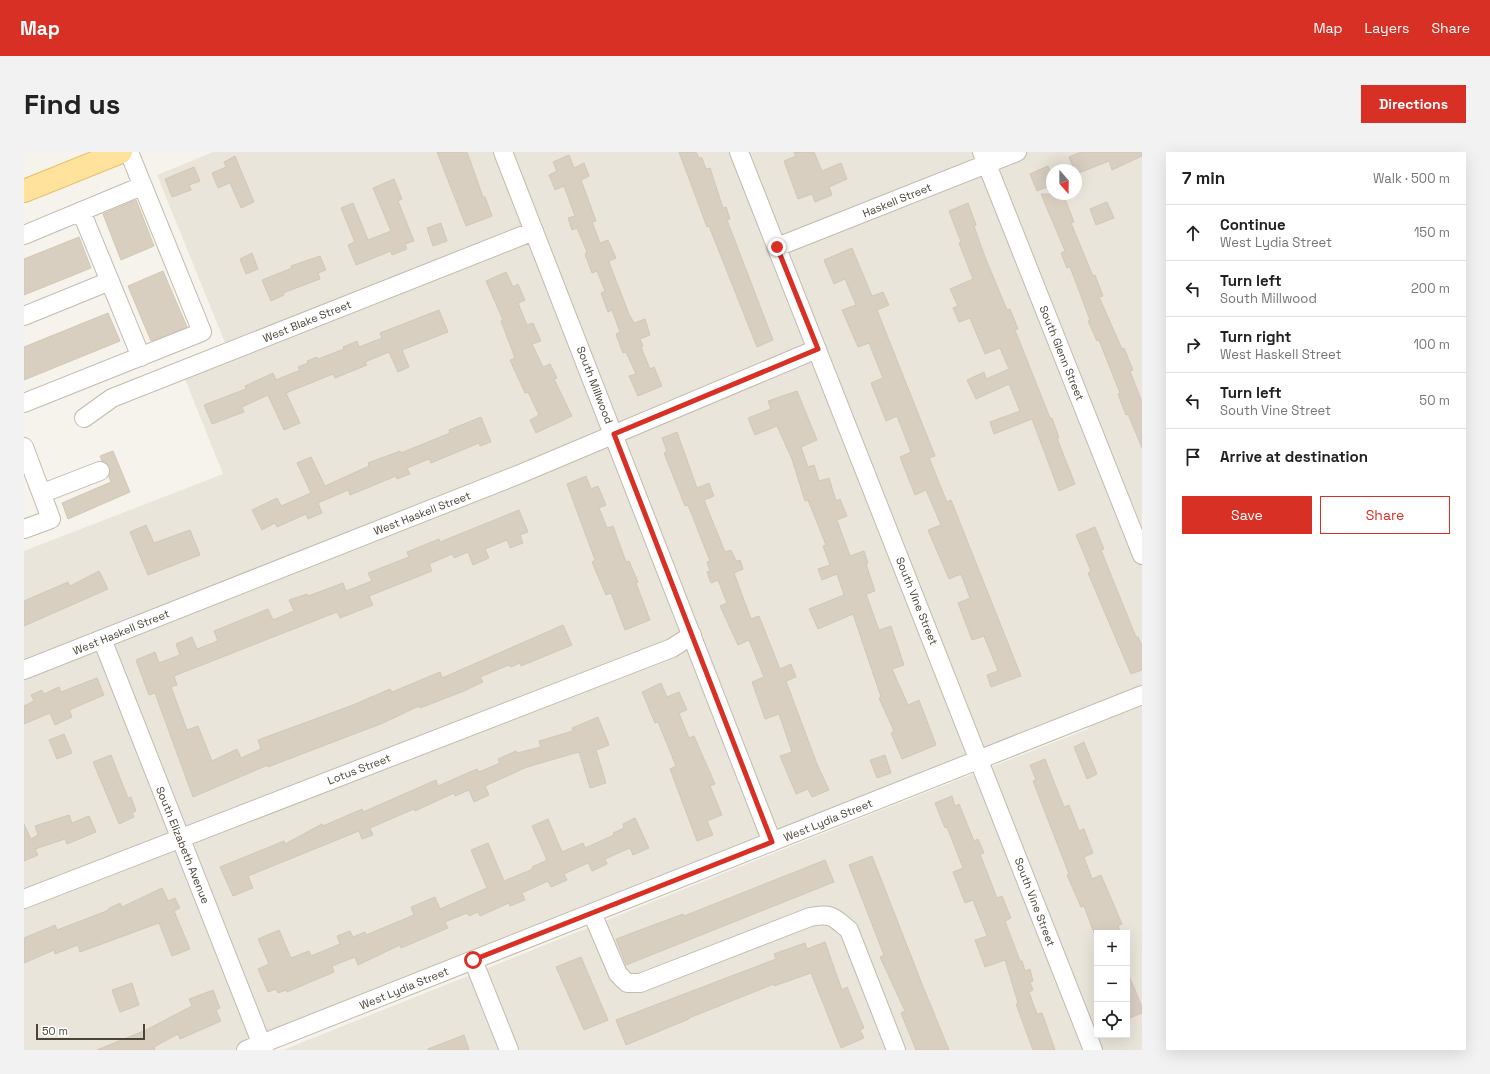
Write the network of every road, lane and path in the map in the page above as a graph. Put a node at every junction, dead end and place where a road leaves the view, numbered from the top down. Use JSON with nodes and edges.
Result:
{"nodes":[{"id":1,"x":121,"y":152,"type":"edge"},
{"id":2,"x":129,"y":152,"type":"edge"},
{"id":3,"x":503,"y":152,"type":"edge"},
{"id":4,"x":739,"y":152,"type":"edge"},
{"id":5,"x":1017,"y":152,"type":"edge"},
{"id":6,"x":984,"y":158,"type":"edge"},
{"id":7,"x":142,"y":186,"type":"junction"},
{"id":8,"x":24,"y":191,"type":"edge"},
{"id":9,"x":81,"y":211,"type":"junction"},
{"id":10,"x":534,"y":231,"type":"junction"},
{"id":11,"x":24,"y":235,"type":"edge"},
{"id":12,"x":777,"y":247,"type":"junction"},
{"id":13,"x":110,"y":281,"type":"junction"},
{"id":14,"x":24,"y":316,"type":"edge"},
{"id":15,"x":818,"y":349,"type":"junction"},
{"id":16,"x":141,"y":357,"type":"junction"},
{"id":17,"x":24,"y":402,"type":"edge"},
{"id":18,"x":84,"y":418,"type":"dead end"},
{"id":19,"x":614,"y":434,"type":"junction"},
{"id":20,"x":24,"y":447,"type":"edge"},
{"id":21,"x":100,"y":470,"type":"dead end"},
{"id":22,"x":43,"y":493,"type":"junction"},
{"id":23,"x":24,"y":529,"type":"edge"},
{"id":24,"x":1142,"y":555,"type":"edge"},
{"id":25,"x":692,"y":635,"type":"junction"},
{"id":26,"x":102,"y":639,"type":"junction"},
{"id":27,"x":24,"y":670,"type":"edge"},
{"id":28,"x":1142,"y":695,"type":"edge"},
{"id":29,"x":980,"y":760,"type":"junction"},
{"id":30,"x":180,"y":838,"type":"junction"},
{"id":31,"x":772,"y":842,"type":"junction"},
{"id":32,"x":24,"y":899,"type":"edge"},
{"id":33,"x":592,"y":913,"type":"junction"},
{"id":34,"x":473,"y":960,"type":"junction"},
{"id":35,"x":258,"y":1048,"type":"edge"},
{"id":36,"x":509,"y":1050,"type":"edge"},
{"id":37,"x":896,"y":1050,"type":"edge"},
{"id":38,"x":1093,"y":1050,"type":"edge"}],
"edges":[{"from":1,"to":8,"type":"main road"},
{"from":2,"to":7,"type":"street"},
{"from":3,"to":10,"type":"street","name":"South Millwood"},
{"from":4,"to":12,"type":"street","name":"South Vine Street"},
{"from":5,"to":6,"type":"street","name":"Haskell Street"},
{"from":6,"to":12,"type":"street","name":"Haskell Street"},
{"from":6,"to":24,"type":"street","name":"South Glenn Street"},
{"from":7,"to":9,"type":"street"},
{"from":7,"to":16,"type":"street"},
{"from":9,"to":11,"type":"street"},
{"from":9,"to":13,"type":"street"},
{"from":10,"to":18,"type":"street","name":"West Blake Street"},
{"from":10,"to":19,"type":"street","name":"South Millwood"},
{"from":12,"to":15,"type":"street","name":"South Vine Street"},
{"from":13,"to":14,"type":"street"},
{"from":13,"to":16,"type":"street"},
{"from":15,"to":19,"type":"street","name":"West Haskell Street"},
{"from":15,"to":29,"type":"street","name":"South Vine Street"},
{"from":16,"to":17,"type":"street"},
{"from":19,"to":25,"type":"street","name":"South Millwood"},
{"from":19,"to":26,"type":"street","name":"West Haskell Street"},
{"from":20,"to":22,"type":"street"},
{"from":21,"to":22,"type":"street"},
{"from":22,"to":23,"type":"street"},
{"from":25,"to":30,"type":"street","name":"Lotus Street"},
{"from":25,"to":31,"type":"street","name":"South Millwood"},
{"from":26,"to":27,"type":"street","name":"West Haskell Street"},
{"from":26,"to":30,"type":"street","name":"South Elizabeth Avenue"},
{"from":28,"to":29,"type":"street","name":"West Lydia Street"},
{"from":29,"to":31,"type":"street","name":"West Lydia Street"},
{"from":29,"to":38,"type":"street","name":"South Vine Street"},
{"from":30,"to":32,"type":"street","name":"Lotus Street"},
{"from":30,"to":35,"type":"street","name":"South Elizabeth Avenue"},
{"from":31,"to":33,"type":"street","name":"West Lydia Street"},
{"from":33,"to":34,"type":"street","name":"West Lydia Street"},
{"from":33,"to":37,"type":"street"},
{"from":34,"to":35,"type":"street","name":"West Lydia Street"},
{"from":34,"to":36,"type":"street"}]}
